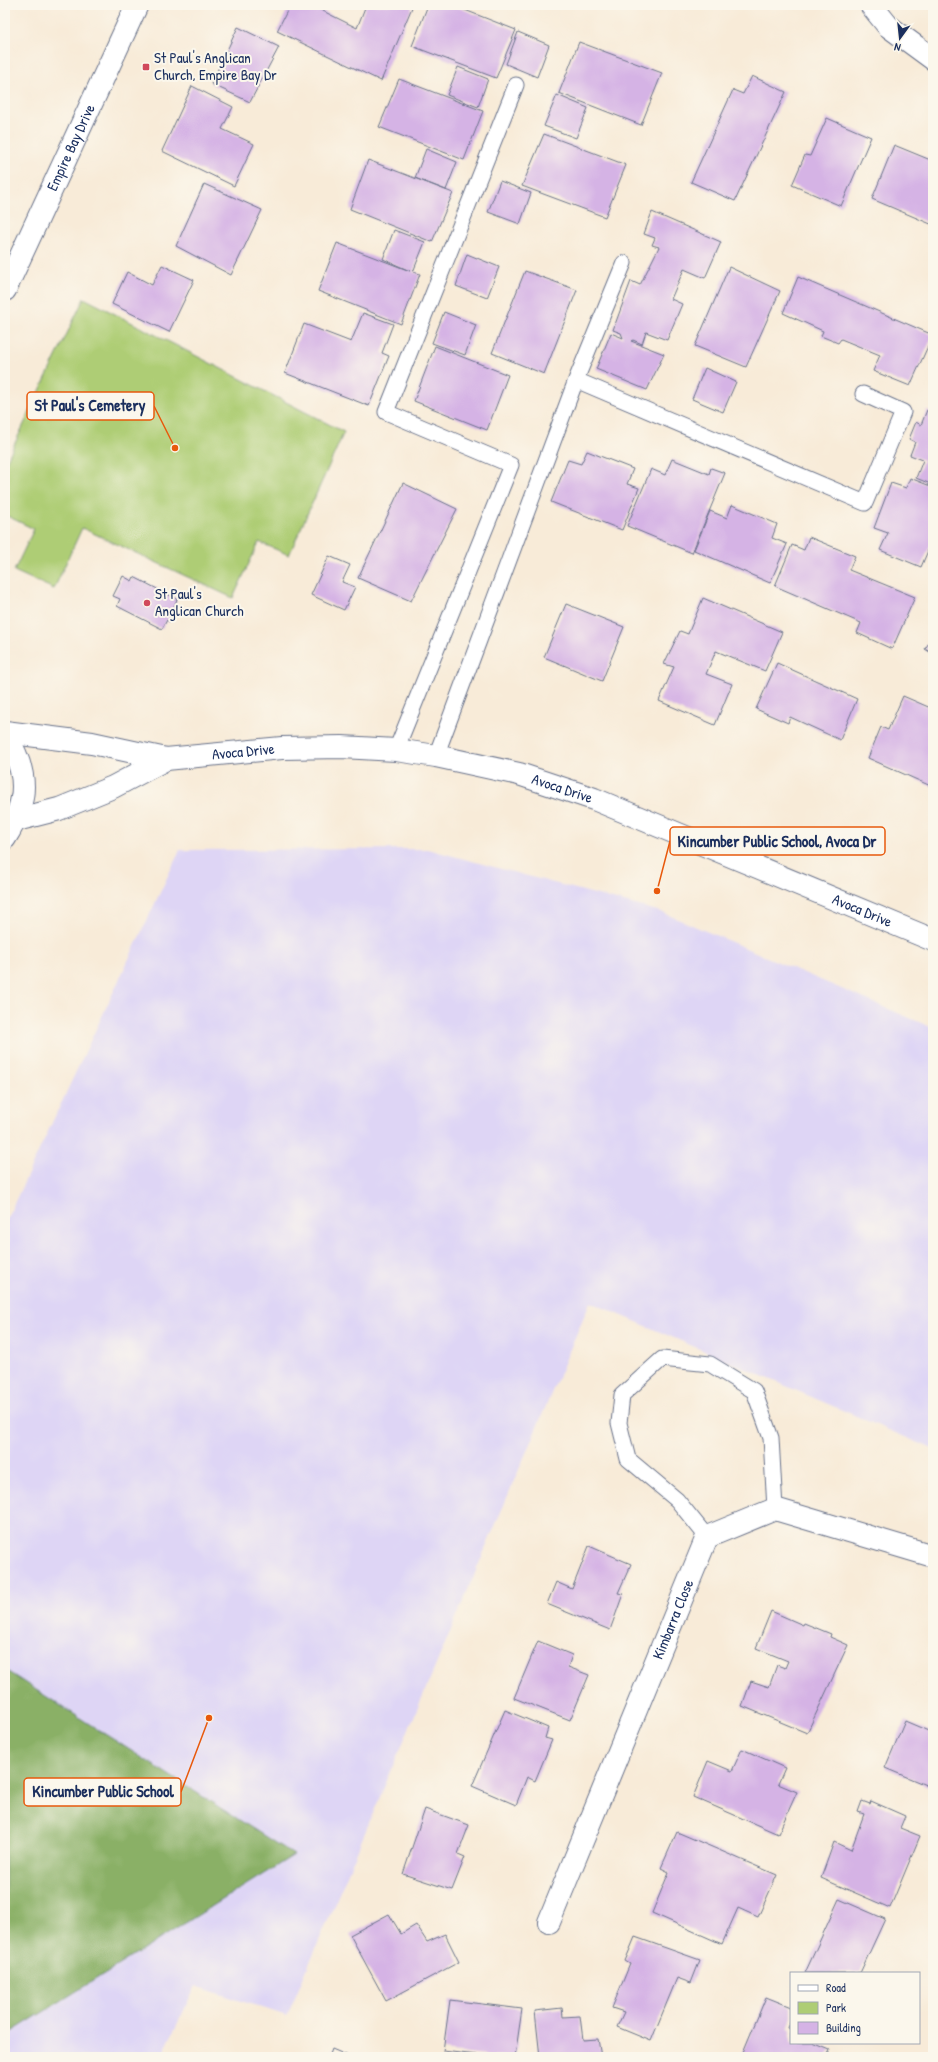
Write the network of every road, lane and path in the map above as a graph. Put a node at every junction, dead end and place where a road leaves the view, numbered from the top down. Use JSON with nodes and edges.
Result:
{"nodes":[{"id":1,"x":137,"y":5,"type":"edge"},
{"id":2,"x":871,"y":5,"type":"edge"},
{"id":3,"x":933,"y":59,"type":"edge"},
{"id":4,"x":516,"y":85,"type":"dead end"},
{"id":5,"x":624,"y":263,"type":"dead end"},
{"id":6,"x":5,"y":290,"type":"edge"},
{"id":7,"x":576,"y":380,"type":"junction"},
{"id":8,"x":863,"y":394,"type":"dead end"},
{"id":9,"x":5,"y":733,"type":"edge"},
{"id":10,"x":396,"y":750,"type":"junction"},
{"id":11,"x":436,"y":756,"type":"junction"},
{"id":12,"x":166,"y":759,"type":"junction"},
{"id":13,"x":11,"y":829,"type":"edge"},
{"id":14,"x":933,"y":940,"type":"edge"},
{"id":15,"x":775,"y":1509,"type":"junction"},
{"id":16,"x":707,"y":1537,"type":"junction"},
{"id":17,"x":933,"y":1556,"type":"edge"},
{"id":18,"x":549,"y":1922,"type":"dead end"}],
"edges":[{"from":1,"to":6,"type":"main road","name":"Empire Bay Drive"},
{"from":2,"to":3,"type":"main road"},
{"from":4,"to":10,"type":"lane"},
{"from":5,"to":7,"type":"lane"},
{"from":7,"to":8,"type":"lane"},
{"from":7,"to":11,"type":"lane"},
{"from":9,"to":12,"type":"main road","name":"Avoca Drive"},
{"from":9,"to":13,"type":"main road"},
{"from":10,"to":11,"type":"main road","name":"Avoca Drive"},
{"from":10,"to":12,"type":"main road","name":"Avoca Drive"},
{"from":11,"to":14,"type":"main road","name":"Avoca Drive"},
{"from":12,"to":13,"type":"main road","name":"Avoca Drive"},
{"from":15,"to":16,"type":"main road"},
{"from":15,"to":16,"type":"lane"},
{"from":15,"to":17,"type":"main road"},
{"from":16,"to":18,"type":"main road","name":"Kimbarra Close"}]}
